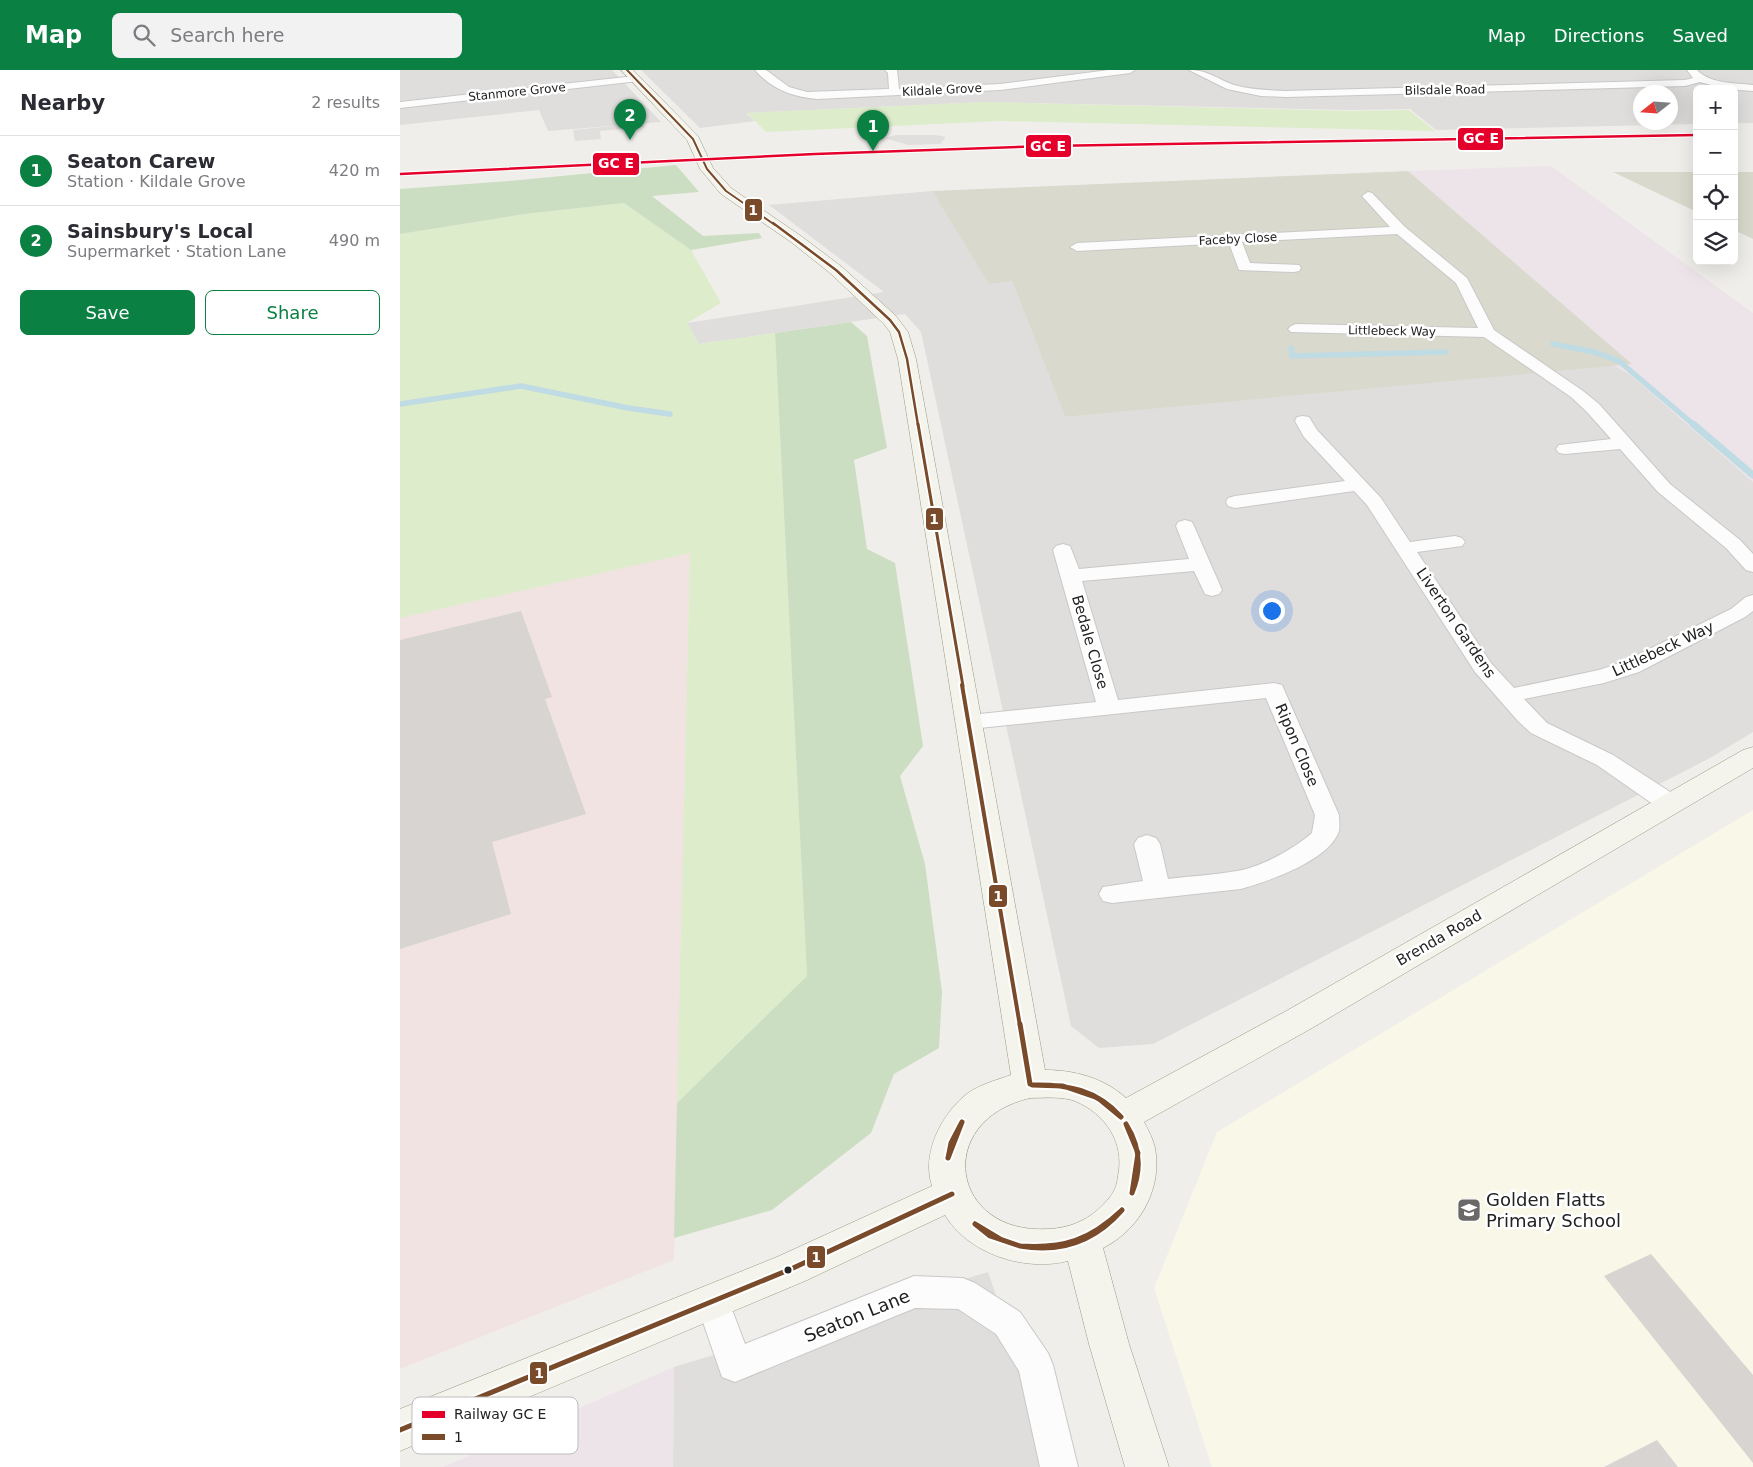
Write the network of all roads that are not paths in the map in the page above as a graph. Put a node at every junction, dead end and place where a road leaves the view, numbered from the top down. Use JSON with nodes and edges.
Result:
{"nodes":[{"id":1,"x":760,"y":70,"type":"edge"},
{"id":2,"x":890,"y":70,"type":"edge"},
{"id":3,"x":1035,"y":70,"type":"edge"},
{"id":4,"x":1130,"y":70,"type":"edge"},
{"id":5,"x":1194,"y":70,"type":"edge"},
{"id":6,"x":1692,"y":70,"type":"edge"},
{"id":7,"x":631,"y":74,"type":"edge"},
{"id":8,"x":1700,"y":79,"type":"junction"},
{"id":9,"x":1054,"y":81,"type":"junction"},
{"id":10,"x":1753,"y":88,"type":"edge"},
{"id":11,"x":894,"y":93,"type":"junction"},
{"id":12,"x":400,"y":104,"type":"edge"},
{"id":13,"x":1368,"y":196,"type":"dead end"},
{"id":14,"x":1400,"y":230,"type":"junction"},
{"id":15,"x":1235,"y":240,"type":"junction"},
{"id":16,"x":1077,"y":247,"type":"dead end"},
{"id":17,"x":1294,"y":268,"type":"dead end"},
{"id":18,"x":1296,"y":330,"type":"dead end"},
{"id":19,"x":1488,"y":334,"type":"junction"},
{"id":20,"x":1303,"y":421,"type":"dead end"},
{"id":21,"x":1625,"y":443,"type":"junction"},
{"id":22,"x":1565,"y":448,"type":"dead end"},
{"id":23,"x":1359,"y":485,"type":"junction"},
{"id":24,"x":1236,"y":502,"type":"dead end"},
{"id":25,"x":1185,"y":526,"type":"dead end"},
{"id":26,"x":1455,"y":542,"type":"dead end"},
{"id":27,"x":1405,"y":548,"type":"junction"},
{"id":28,"x":1063,"y":550,"type":"dead end"},
{"id":29,"x":1200,"y":564,"type":"junction"},
{"id":30,"x":1753,"y":566,"type":"edge"},
{"id":31,"x":1071,"y":576,"type":"junction"},
{"id":32,"x":1212,"y":590,"type":"dead end"},
{"id":33,"x":1753,"y":601,"type":"edge"},
{"id":34,"x":1508,"y":696,"type":"junction"},
{"id":35,"x":1109,"y":708,"type":"junction"},
{"id":36,"x":970,"y":722,"type":"junction"},
{"id":37,"x":1753,"y":756,"type":"edge"},
{"id":38,"x":1669,"y":803,"type":"junction"},
{"id":39,"x":1148,"y":844,"type":"dead end"},
{"id":40,"x":1158,"y":889,"type":"junction"},
{"id":41,"x":1112,"y":894,"type":"dead end"},
{"id":42,"x":1030,"y":1084,"type":"junction"},
{"id":43,"x":1123,"y":1117,"type":"junction"},
{"id":44,"x":952,"y":1194,"type":"junction"},
{"id":45,"x":1082,"y":1240,"type":"junction"},
{"id":46,"x":713,"y":1302,"type":"junction"},
{"id":47,"x":481,"y":1397,"type":"edge"},
{"id":48,"x":412,"y":1425,"type":"edge"},
{"id":49,"x":400,"y":1430,"type":"edge"},
{"id":50,"x":1059,"y":1467,"type":"edge"},
{"id":51,"x":1147,"y":1467,"type":"edge"}],
"edges":[{"from":1,"to":11,"type":"street","name":"Kildale Grove"},
{"from":2,"to":11,"type":"street"},
{"from":3,"to":9,"type":"street"},
{"from":4,"to":9,"type":"street","name":"Kildale Grove"},
{"from":5,"to":8,"type":"street","name":"Bilsdale Road"},
{"from":6,"to":8,"type":"street"},
{"from":7,"to":12,"type":"street","name":"Stanmore Grove"},
{"from":7,"to":36,"type":"main road"},
{"from":8,"to":10,"type":"street","name":"Bilsdale Road"},
{"from":9,"to":11,"type":"street","name":"Kildale Grove"},
{"from":13,"to":14,"type":"street"},
{"from":14,"to":15,"type":"street","name":"Faceby Close"},
{"from":14,"to":19,"type":"street"},
{"from":15,"to":16,"type":"street","name":"Faceby Close"},
{"from":15,"to":17,"type":"street"},
{"from":18,"to":19,"type":"street","name":"Littlebeck Way"},
{"from":19,"to":21,"type":"street"},
{"from":20,"to":23,"type":"street","name":"Liverton Gardens"},
{"from":21,"to":22,"type":"street"},
{"from":21,"to":30,"type":"street"},
{"from":23,"to":24,"type":"street"},
{"from":23,"to":27,"type":"street","name":"Liverton Gardens"},
{"from":25,"to":29,"type":"street"},
{"from":26,"to":27,"type":"street"},
{"from":27,"to":34,"type":"street","name":"Liverton Gardens"},
{"from":28,"to":31,"type":"street","name":"Bedale Close"},
{"from":29,"to":31,"type":"street","name":"Bedale Close"},
{"from":29,"to":32,"type":"street"},
{"from":31,"to":35,"type":"street","name":"Bedale Close"},
{"from":33,"to":34,"type":"street","name":"Littlebeck Way"},
{"from":34,"to":38,"type":"street","name":"Liverton Gardens"},
{"from":35,"to":36,"type":"street","name":"Ripon Close"},
{"from":35,"to":40,"type":"street","name":"Ripon Close"},
{"from":36,"to":42,"type":"main road"},
{"from":37,"to":38,"type":"main road","name":"Brenda Road"},
{"from":38,"to":43,"type":"main road","name":"Brenda Road"},
{"from":39,"to":40,"type":"street"},
{"from":40,"to":41,"type":"street","name":"Ripon Close"},
{"from":42,"to":43,"type":"main road"},
{"from":42,"to":44,"type":"main road"},
{"from":43,"to":45,"type":"main road"},
{"from":44,"to":45,"type":"main road"},
{"from":44,"to":46,"type":"main road"},
{"from":45,"to":51,"type":"main road"},
{"from":46,"to":47,"type":"main road"},
{"from":46,"to":50,"type":"street","name":"Seaton Lane"},
{"from":48,"to":49,"type":"main road"}]}
